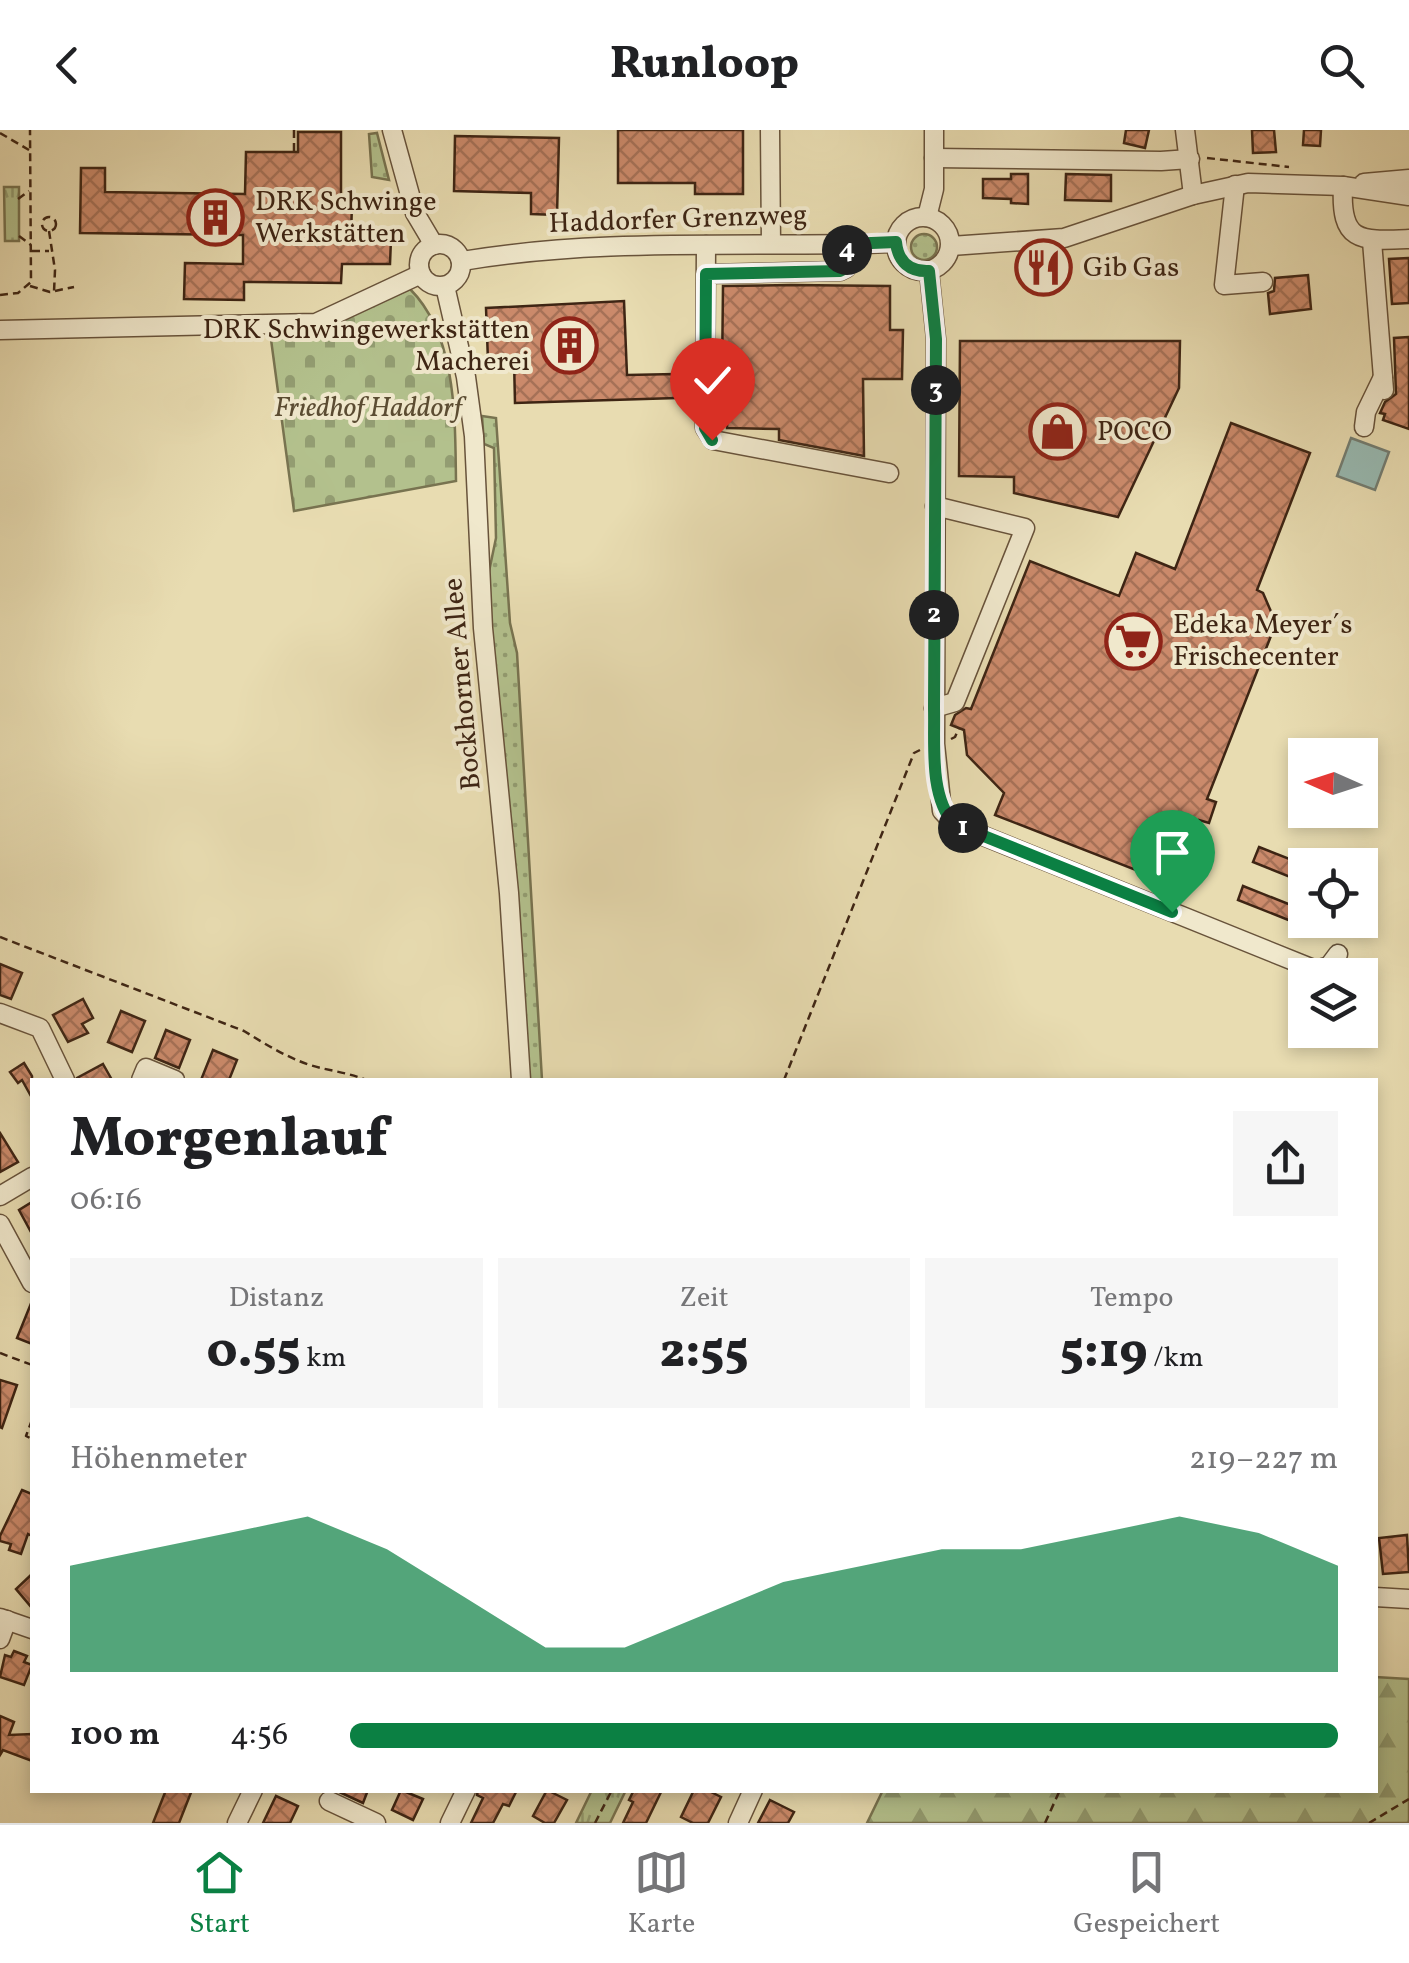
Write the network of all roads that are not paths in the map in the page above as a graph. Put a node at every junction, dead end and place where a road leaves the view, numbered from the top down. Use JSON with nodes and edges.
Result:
{"nodes":[{"id":1,"x":392,"y":130,"type":"edge"},
{"id":2,"x":770,"y":130,"type":"edge"},
{"id":3,"x":934,"y":130,"type":"edge"},
{"id":4,"x":1185,"y":130,"type":"edge"},
{"id":5,"x":934,"y":158,"type":"junction"},
{"id":6,"x":1190,"y":158,"type":"junction"},
{"id":7,"x":1409,"y":178,"type":"edge"},
{"id":8,"x":1235,"y":185,"type":"junction"},
{"id":9,"x":1344,"y":186,"type":"junction"},
{"id":10,"x":1193,"y":195,"type":"junction"},
{"id":11,"x":1409,"y":196,"type":"edge"},
{"id":12,"x":928,"y":217,"type":"junction"},
{"id":13,"x":1409,"y":239,"type":"edge"},
{"id":14,"x":1372,"y":241,"type":"junction"},
{"id":15,"x":896,"y":242,"type":"junction"},
{"id":16,"x":771,"y":244,"type":"junction"},
{"id":17,"x":847,"y":244,"type":"junction"},
{"id":18,"x":434,"y":245,"type":"junction"},
{"id":19,"x":706,"y":245,"type":"junction"},
{"id":20,"x":950,"y":246,"type":"junction"},
{"id":21,"x":462,"y":261,"type":"junction"},
{"id":22,"x":929,"y":271,"type":"junction"},
{"id":23,"x":421,"y":274,"type":"junction"},
{"id":24,"x":706,"y":274,"type":"junction"},
{"id":25,"x":1263,"y":282,"type":"dead end"},
{"id":26,"x":445,"y":286,"type":"junction"},
{"id":27,"x":0,"y":330,"type":"edge"},
{"id":28,"x":1364,"y":427,"type":"dead end"},
{"id":29,"x":888,"y":473,"type":"dead end"},
{"id":30,"x":935,"y":506,"type":"junction"},
{"id":31,"x":934,"y":708,"type":"junction"},
{"id":32,"x":1338,"y":954,"type":"dead end"},
{"id":33,"x":0,"y":1013,"type":"edge"},
{"id":34,"x":64,"y":1078,"type":"edge"},
{"id":35,"x":143,"y":1078,"type":"edge"},
{"id":36,"x":169,"y":1078,"type":"edge"},
{"id":37,"x":521,"y":1078,"type":"edge"},
{"id":38,"x":30,"y":1178,"type":"edge"},
{"id":39,"x":0,"y":1196,"type":"edge"},
{"id":40,"x":0,"y":1224,"type":"edge"},
{"id":41,"x":30,"y":1279,"type":"edge"},
{"id":42,"x":1378,"y":1596,"type":"edge"},
{"id":43,"x":1409,"y":1599,"type":"edge"},
{"id":44,"x":4,"y":1619,"type":"edge"},
{"id":45,"x":30,"y":1628,"type":"edge"},
{"id":46,"x":0,"y":1639,"type":"edge"},
{"id":47,"x":253,"y":1793,"type":"edge"},
{"id":48,"x":465,"y":1793,"type":"edge"},
{"id":49,"x":753,"y":1793,"type":"edge"},
{"id":50,"x":330,"y":1801,"type":"dead end"},
{"id":51,"x":238,"y":1823,"type":"edge"},
{"id":52,"x":376,"y":1823,"type":"edge"},
{"id":53,"x":450,"y":1823,"type":"edge"},
{"id":54,"x":738,"y":1823,"type":"edge"}],
"edges":[{"from":1,"to":18,"type":"street"},
{"from":2,"to":16,"type":"street"},
{"from":3,"to":5,"type":"street"},
{"from":4,"to":6,"type":"street"},
{"from":5,"to":6,"type":"street"},
{"from":5,"to":12,"type":"street"},
{"from":6,"to":10,"type":"street"},
{"from":7,"to":9,"type":"street"},
{"from":8,"to":9,"type":"street"},
{"from":8,"to":10,"type":"street"},
{"from":8,"to":25,"type":"street"},
{"from":9,"to":11,"type":"street"},
{"from":9,"to":14,"type":"street"},
{"from":10,"to":20,"type":"street"},
{"from":12,"to":15,"type":"street"},
{"from":12,"to":20,"type":"street"},
{"from":13,"to":14,"type":"street"},
{"from":14,"to":28,"type":"street"},
{"from":15,"to":17,"type":"street","name":"Haddorfer Grenzweg"},
{"from":15,"to":22,"type":"street"},
{"from":16,"to":17,"type":"street","name":"Haddorfer Grenzweg"},
{"from":16,"to":19,"type":"street","name":"Haddorfer Grenzweg"},
{"from":17,"to":24,"type":"street"},
{"from":18,"to":21,"type":"street"},
{"from":18,"to":23,"type":"street"},
{"from":19,"to":21,"type":"street","name":"Haddorfer Grenzweg"},
{"from":19,"to":24,"type":"street"},
{"from":20,"to":22,"type":"street"},
{"from":21,"to":26,"type":"street"},
{"from":22,"to":30,"type":"street"},
{"from":23,"to":26,"type":"street"},
{"from":23,"to":27,"type":"street"},
{"from":24,"to":29,"type":"street"},
{"from":26,"to":37,"type":"street","name":"Bockhorner Allee"},
{"from":30,"to":31,"type":"street"},
{"from":30,"to":31,"type":"street"},
{"from":31,"to":32,"type":"street"},
{"from":33,"to":34,"type":"street"},
{"from":35,"to":36,"type":"street"},
{"from":38,"to":39,"type":"street"},
{"from":40,"to":41,"type":"street"},
{"from":42,"to":43,"type":"street"},
{"from":44,"to":45,"type":"street"},
{"from":44,"to":46,"type":"street"},
{"from":47,"to":51,"type":"street"},
{"from":48,"to":53,"type":"street"},
{"from":49,"to":54,"type":"street"},
{"from":50,"to":52,"type":"street"}]}
